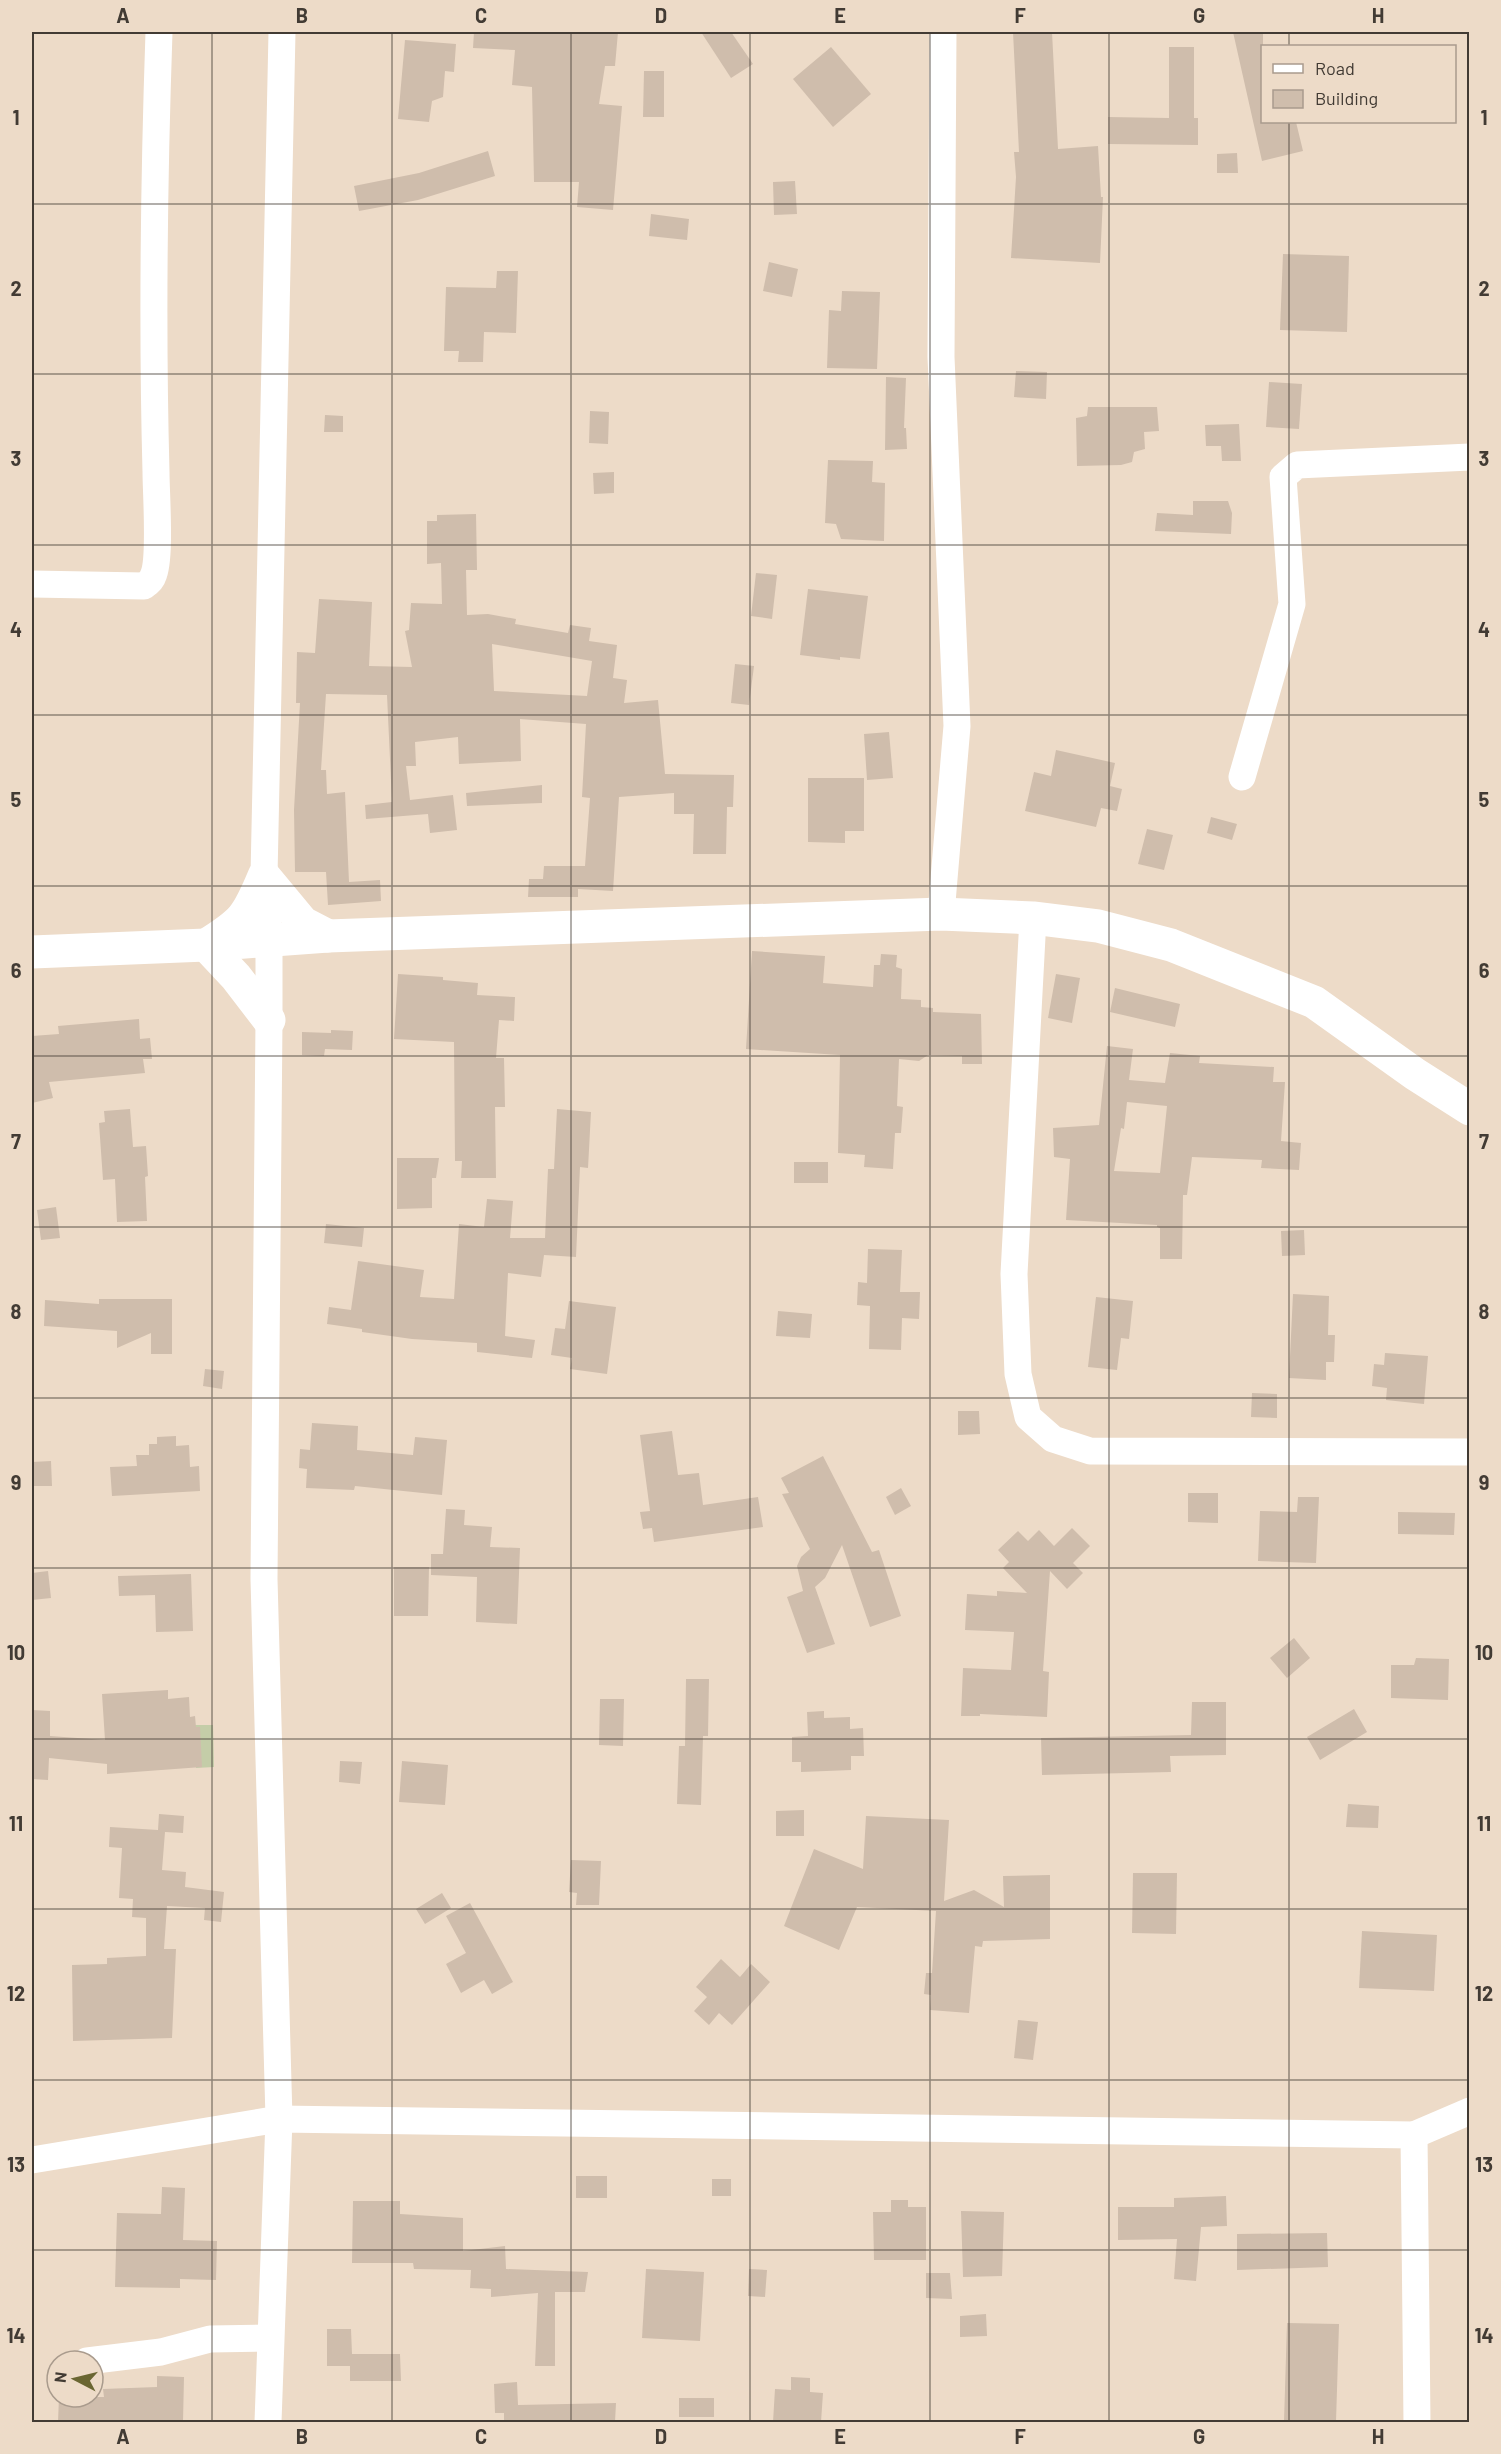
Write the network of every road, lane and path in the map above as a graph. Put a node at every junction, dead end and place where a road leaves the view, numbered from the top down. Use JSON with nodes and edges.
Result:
{"nodes":[{"id":1,"x":159,"y":32,"type":"edge"},
{"id":2,"x":282,"y":32,"type":"edge"},
{"id":3,"x":943,"y":32,"type":"edge"},
{"id":4,"x":1470,"y":457,"type":"edge"},
{"id":5,"x":32,"y":584,"type":"edge"},
{"id":6,"x":1242,"y":777,"type":"dead end"},
{"id":7,"x":264,"y":876,"type":"junction"},
{"id":8,"x":941,"y":914,"type":"junction"},
{"id":9,"x":1033,"y":918,"type":"junction"},
{"id":10,"x":328,"y":936,"type":"junction"},
{"id":11,"x":269,"y":939,"type":"junction"},
{"id":12,"x":206,"y":945,"type":"junction"},
{"id":13,"x":32,"y":952,"type":"edge"},
{"id":14,"x":269,"y":1020,"type":"junction"},
{"id":15,"x":1470,"y":1108,"type":"edge"},
{"id":16,"x":1470,"y":1452,"type":"edge"},
{"id":17,"x":1470,"y":2111,"type":"edge"},
{"id":18,"x":279,"y":2119,"type":"junction"},
{"id":19,"x":1414,"y":2135,"type":"junction"},
{"id":20,"x":32,"y":2160,"type":"edge"},
{"id":21,"x":270,"y":2338,"type":"junction"},
{"id":22,"x":105,"y":2359,"type":"edge"},
{"id":23,"x":268,"y":2422,"type":"edge"},
{"id":24,"x":1418,"y":2422,"type":"edge"}],
"edges":[{"from":1,"to":5,"type":"street"},
{"from":2,"to":7,"type":"street"},
{"from":3,"to":8,"type":"street"},
{"from":4,"to":6,"type":"street"},
{"from":7,"to":10,"type":"main road"},
{"from":7,"to":11,"type":"street"},
{"from":7,"to":12,"type":"main road"},
{"from":8,"to":9,"type":"main road"},
{"from":8,"to":10,"type":"main road"},
{"from":9,"to":15,"type":"main road"},
{"from":9,"to":16,"type":"street"},
{"from":10,"to":11,"type":"main road"},
{"from":11,"to":12,"type":"main road"},
{"from":11,"to":14,"type":"street"},
{"from":12,"to":13,"type":"main road"},
{"from":12,"to":14,"type":"main road"},
{"from":14,"to":18,"type":"street"},
{"from":17,"to":19,"type":"street"},
{"from":18,"to":19,"type":"street"},
{"from":18,"to":20,"type":"street"},
{"from":18,"to":21,"type":"street"},
{"from":19,"to":24,"type":"street"},
{"from":21,"to":22,"type":"street"},
{"from":21,"to":23,"type":"street"}]}
